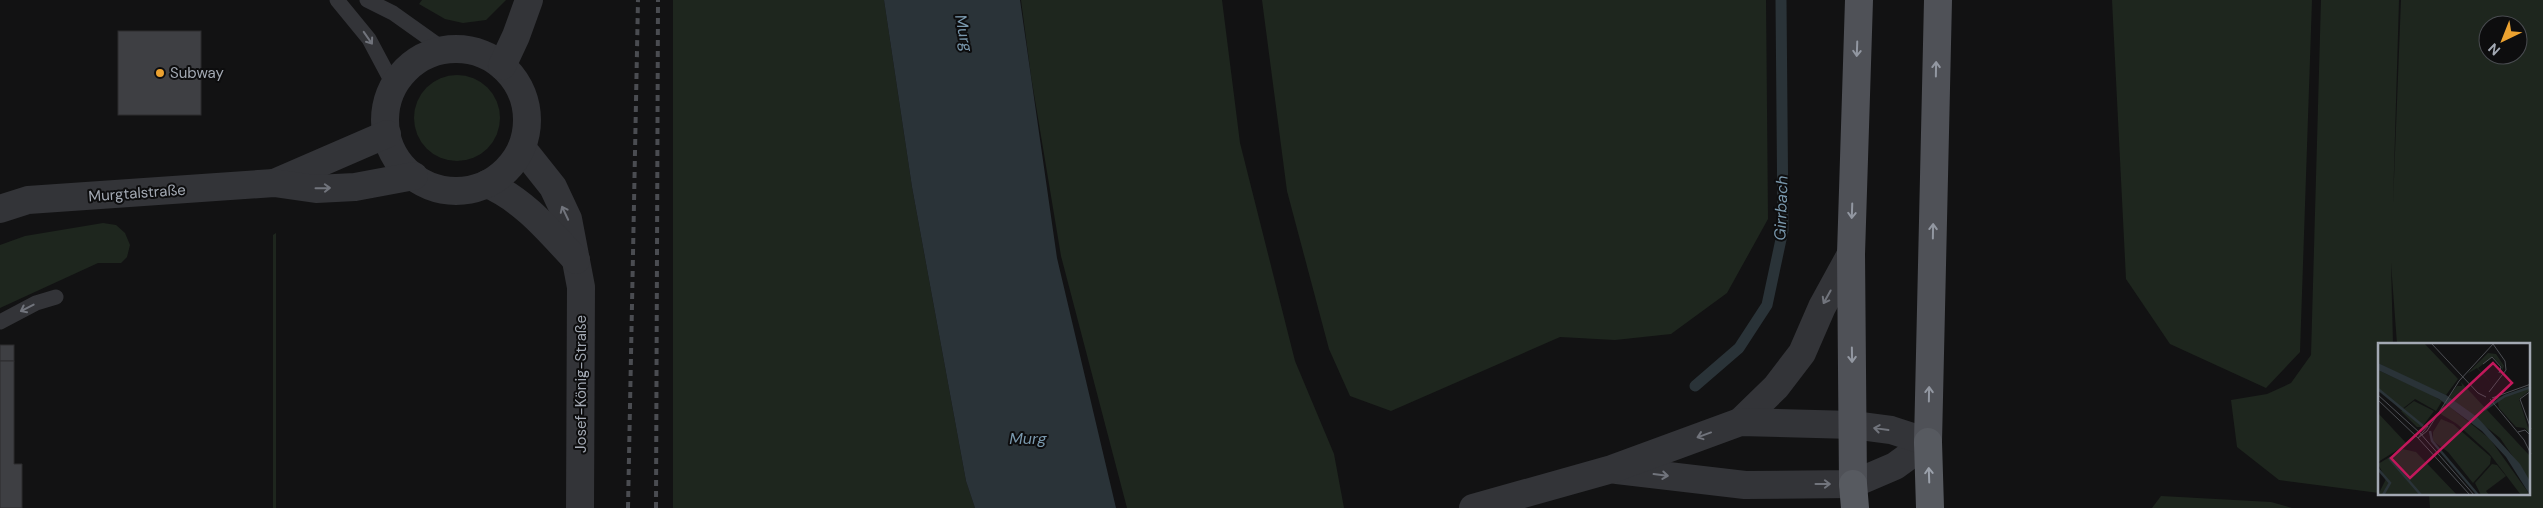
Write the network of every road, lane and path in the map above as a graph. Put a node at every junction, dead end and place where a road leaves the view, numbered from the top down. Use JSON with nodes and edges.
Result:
{"nodes":[{"id":1,"x":337,"y":0,"type":"edge"},
{"id":2,"x":367,"y":0,"type":"edge"},
{"id":3,"x":1859,"y":0,"type":"edge"},
{"id":4,"x":1938,"y":0,"type":"edge"},
{"id":5,"x":528,"y":5,"type":"edge"},
{"id":6,"x":445,"y":50,"type":"junction"},
{"id":7,"x":502,"y":66,"type":"junction"},
{"id":8,"x":394,"y":86,"type":"junction"},
{"id":9,"x":387,"y":134,"type":"junction"},
{"id":10,"x":522,"y":148,"type":"junction"},
{"id":11,"x":414,"y":176,"type":"junction"},
{"id":12,"x":274,"y":183,"type":"junction"},
{"id":13,"x":487,"y":184,"type":"junction"},
{"id":14,"x":0,"y":209,"type":"edge"},
{"id":15,"x":1851,"y":254,"type":"junction"},
{"id":16,"x":576,"y":260,"type":"junction"},
{"id":17,"x":56,"y":297,"type":"dead end"},
{"id":18,"x":0,"y":322,"type":"edge"},
{"id":19,"x":1740,"y":422,"type":"junction"},
{"id":20,"x":1853,"y":425,"type":"junction"},
{"id":21,"x":1928,"y":442,"type":"junction"},
{"id":22,"x":1612,"y":469,"type":"junction"},
{"id":23,"x":1854,"y":496,"type":"edge"},
{"id":24,"x":580,"y":508,"type":"edge"},
{"id":25,"x":1473,"y":508,"type":"edge"},
{"id":26,"x":1930,"y":508,"type":"edge"}],
"edges":[{"from":1,"to":8,"type":"lane","one_way":true},
{"from":2,"to":6,"type":"lane"},
{"from":3,"to":15,"type":"main road","one_way":true},
{"from":21,"to":4,"type":"main road","one_way":true},
{"from":5,"to":7,"type":"street"},
{"from":6,"to":7,"type":"street"},
{"from":6,"to":8,"type":"street"},
{"from":7,"to":10,"type":"street"},
{"from":8,"to":9,"type":"street"},
{"from":9,"to":11,"type":"street"},
{"from":9,"to":12,"type":"street","name":"Murgtalstraße"},
{"from":10,"to":13,"type":"street"},
{"from":16,"to":10,"type":"street","name":"Josef-König-Straße","one_way":true},
{"from":12,"to":11,"type":"street","name":"Murgtalstraße","one_way":true},
{"from":11,"to":13,"type":"street"},
{"from":12,"to":14,"type":"street","name":"Murgtalstraße"},
{"from":13,"to":16,"type":"street"},
{"from":15,"to":19,"type":"street","one_way":true},
{"from":15,"to":20,"type":"main road","one_way":true},
{"from":16,"to":24,"type":"street","name":"Josef-König-Straße"},
{"from":17,"to":18,"type":"lane","one_way":true},
{"from":19,"to":20,"type":"street"},
{"from":19,"to":22,"type":"street","one_way":true},
{"from":21,"to":20,"type":"street","one_way":true},
{"from":20,"to":23,"type":"main road"},
{"from":21,"to":23,"type":"street"},
{"from":26,"to":21,"type":"highway","one_way":true},
{"from":22,"to":23,"type":"street","one_way":true},
{"from":22,"to":25,"type":"street"}]}
